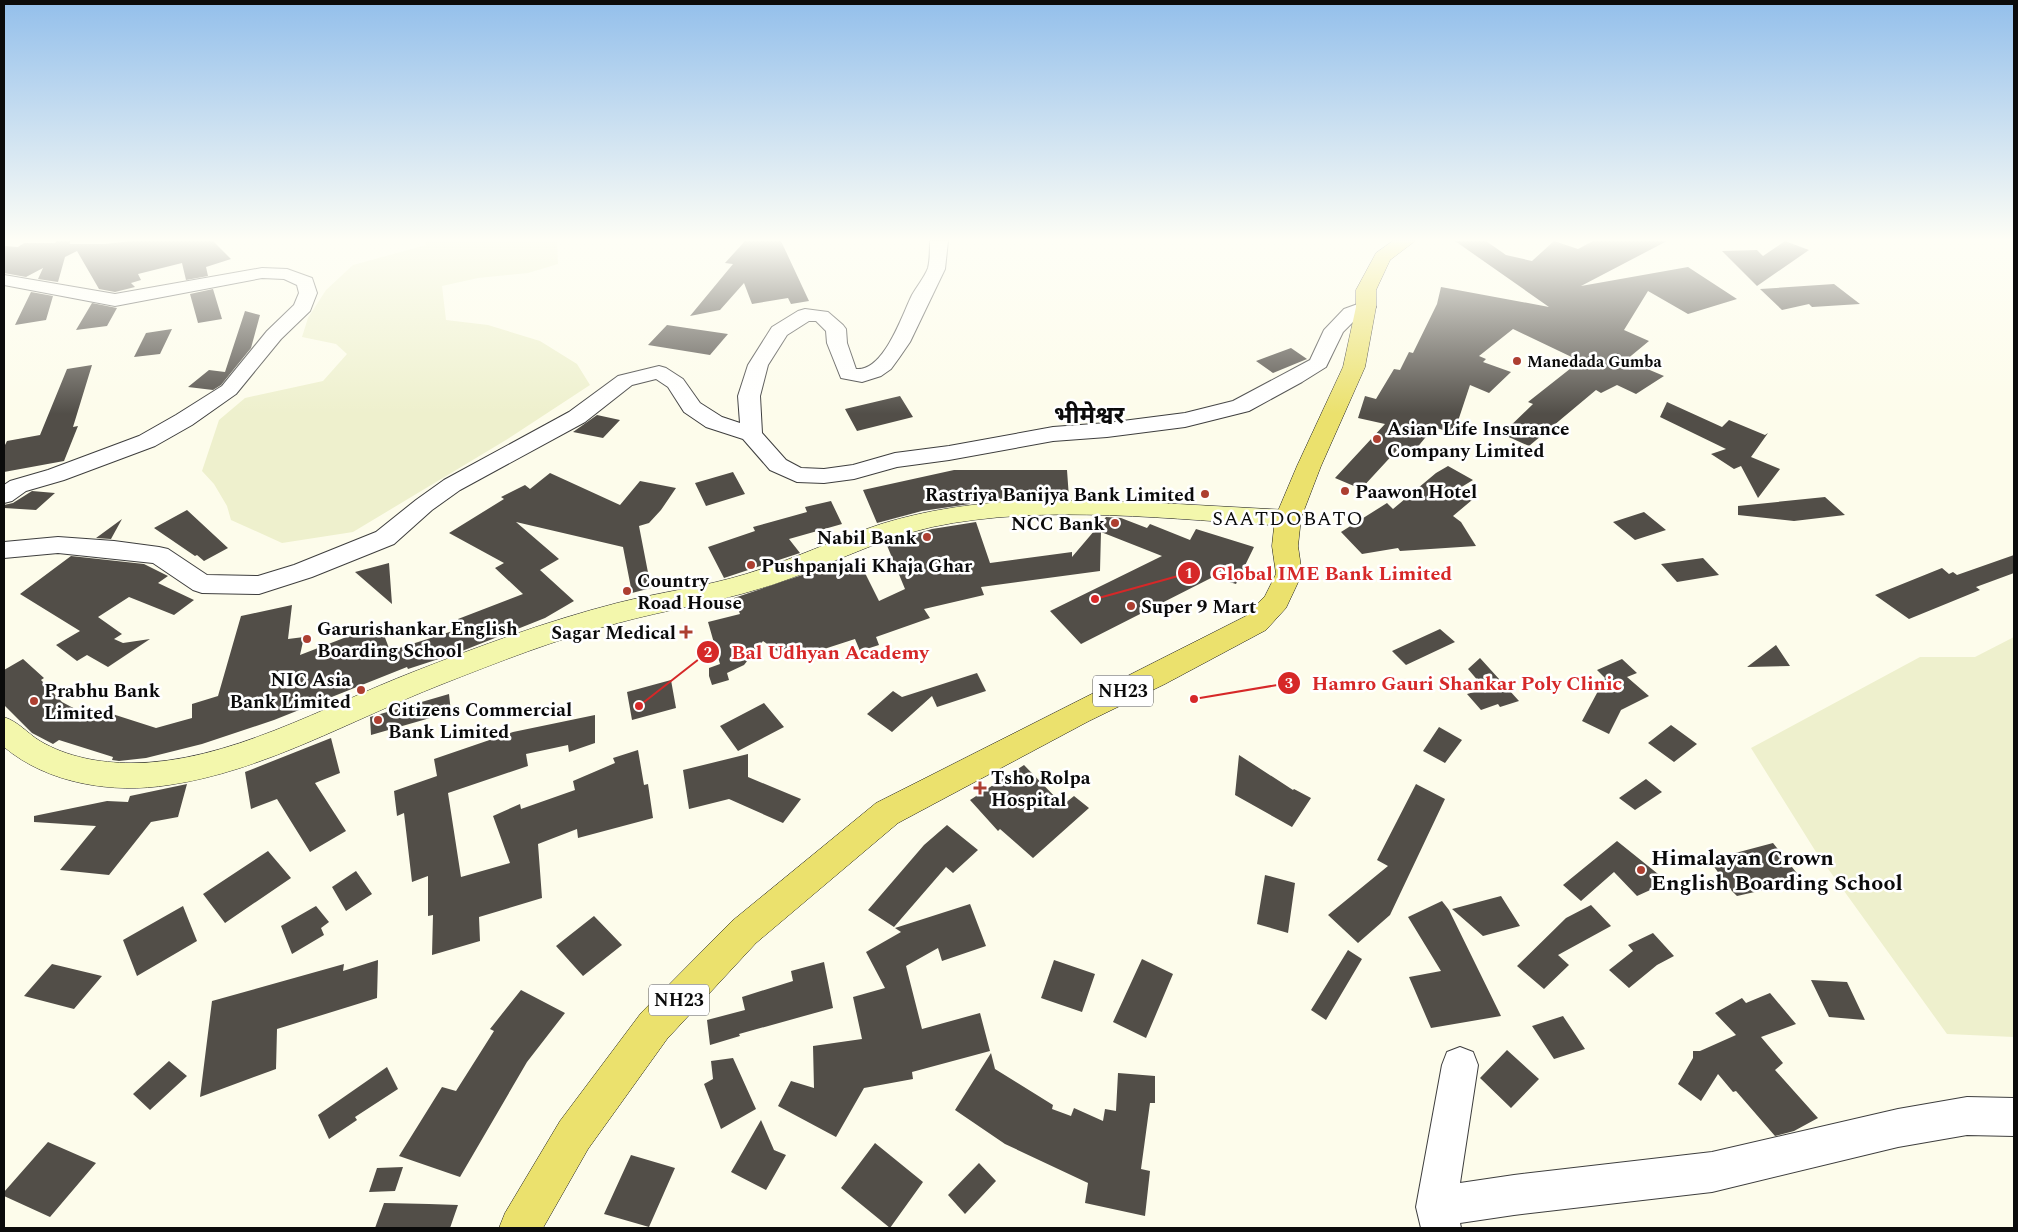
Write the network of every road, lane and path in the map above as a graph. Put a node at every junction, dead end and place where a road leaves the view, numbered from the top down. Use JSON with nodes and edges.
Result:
{"nodes":[{"id":1,"x":107,"y":298,"type":"edge"},
{"id":2,"x":123,"y":298,"type":"edge"},
{"id":3,"x":306,"y":298,"type":"edge"},
{"id":4,"x":920,"y":298,"type":"edge"},
{"id":5,"x":1366,"y":298,"type":"edge"},
{"id":6,"x":1366,"y":307,"type":"junction"},
{"id":7,"x":751,"y":434,"type":"junction"},
{"id":8,"x":4,"y":496,"type":"edge"},
{"id":9,"x":1288,"y":518,"type":"junction"},
{"id":10,"x":4,"y":550,"type":"edge"},
{"id":11,"x":4,"y":729,"type":"edge"},
{"id":12,"x":1460,"y":1065,"type":"dead end"},
{"id":13,"x":2014,"y":1117,"type":"edge"},
{"id":14,"x":1439,"y":1218,"type":"edge"},
{"id":15,"x":520,"y":1228,"type":"edge"}],
"edges":[{"from":1,"to":2,"type":"street"},
{"from":3,"to":8,"type":"street"},
{"from":4,"to":7,"type":"street"},
{"from":5,"to":6,"type":"main road","number":"NH23"},
{"from":6,"to":7,"type":"street"},
{"from":6,"to":9,"type":"main road","number":"NH23"},
{"from":7,"to":10,"type":"street"},
{"from":9,"to":11,"type":"main road"},
{"from":9,"to":15,"type":"main road","number":"NH23"},
{"from":12,"to":14,"type":"street"},
{"from":13,"to":14,"type":"street"}]}
